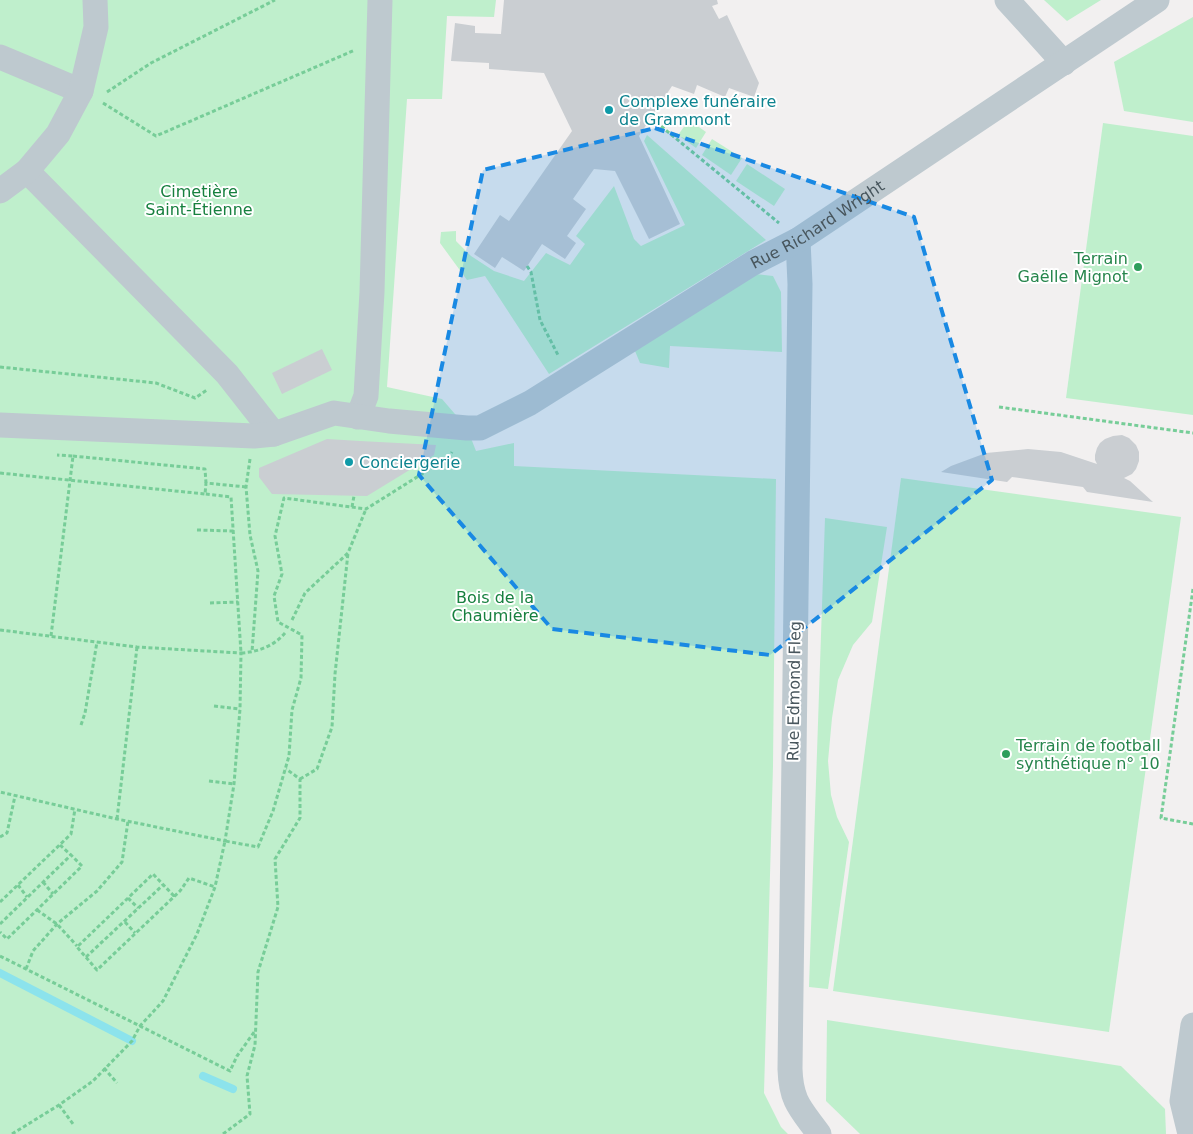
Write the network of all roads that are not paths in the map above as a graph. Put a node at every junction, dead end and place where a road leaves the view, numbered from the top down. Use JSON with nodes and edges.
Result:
{"nodes":[{"id":1,"x":95,"y":0,"type":"edge"},
{"id":2,"x":380,"y":0,"type":"edge"},
{"id":3,"x":1007,"y":0,"type":"edge"},
{"id":4,"x":1157,"y":0,"type":"edge"},
{"id":5,"x":0,"y":57,"type":"edge"},
{"id":6,"x":1064,"y":63,"type":"junction"},
{"id":7,"x":89,"y":95,"type":"junction"},
{"id":8,"x":27,"y":171,"type":"junction"},
{"id":9,"x":0,"y":191,"type":"edge"},
{"id":10,"x":798,"y":240,"type":"junction"},
{"id":11,"x":358,"y":417,"type":"junction"},
{"id":12,"x":0,"y":425,"type":"edge"},
{"id":13,"x":274,"y":434,"type":"junction"},
{"id":14,"x":1193,"y":1025,"type":"edge"},
{"id":15,"x":819,"y":1134,"type":"edge"},
{"id":16,"x":1190,"y":1134,"type":"edge"}],
"edges":[{"from":1,"to":7,"type":"street"},
{"from":2,"to":11,"type":"street"},
{"from":3,"to":6,"type":"street"},
{"from":4,"to":6,"type":"street","name":"Rue Richard Wright"},
{"from":5,"to":7,"type":"street"},
{"from":6,"to":10,"type":"street","name":"Rue Richard Wright"},
{"from":7,"to":8,"type":"street"},
{"from":8,"to":9,"type":"street"},
{"from":8,"to":13,"type":"street"},
{"from":10,"to":11,"type":"street","name":"Rue Richard Wright"},
{"from":10,"to":15,"type":"street","name":"Rue Edmond Fleg"},
{"from":11,"to":13,"type":"street","name":"Rue Richard Wright"},
{"from":12,"to":13,"type":"street","name":"Rue Richard Wright"},
{"from":14,"to":16,"type":"street"}]}
